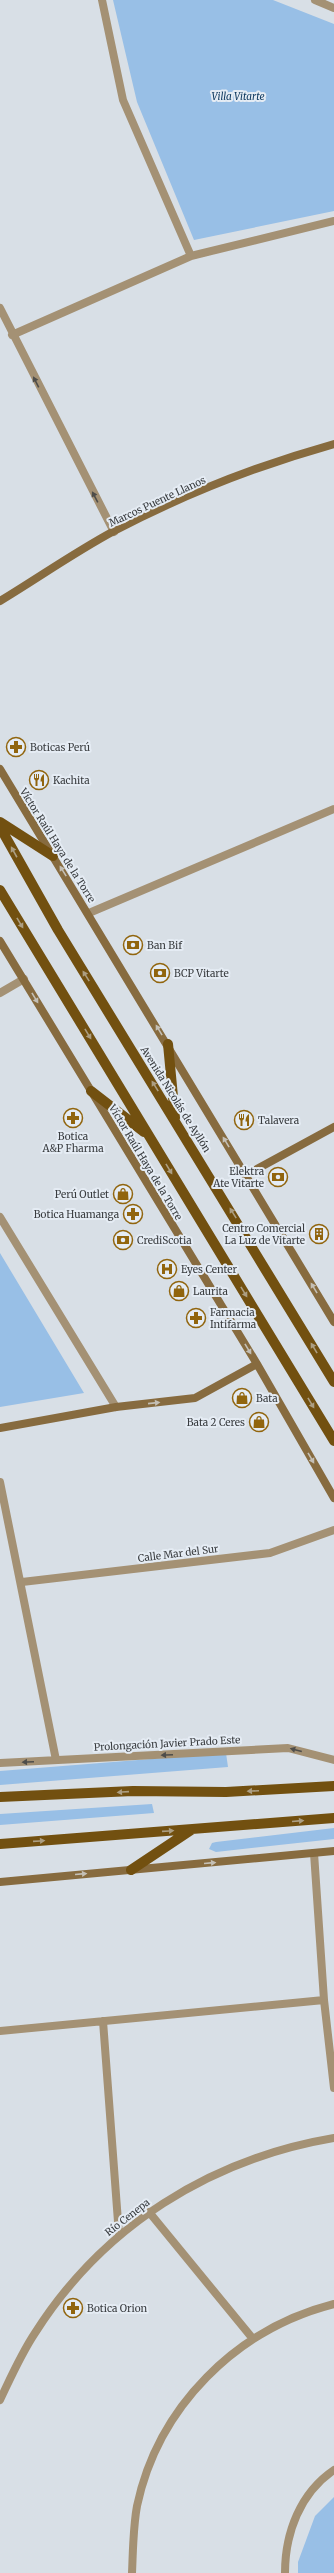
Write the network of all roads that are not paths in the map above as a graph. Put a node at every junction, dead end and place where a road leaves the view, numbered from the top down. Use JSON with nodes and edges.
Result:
{"nodes":[{"id":1,"x":102,"y":0,"type":"edge"},
{"id":2,"x":315,"y":0,"type":"edge"},
{"id":3,"x":334,"y":8,"type":"edge"},
{"id":4,"x":334,"y":221,"type":"edge"},
{"id":5,"x":191,"y":256,"type":"junction"},
{"id":6,"x":0,"y":308,"type":"edge"},
{"id":7,"x":12,"y":335,"type":"junction"},
{"id":8,"x":334,"y":444,"type":"edge"},
{"id":9,"x":114,"y":532,"type":"junction"},
{"id":10,"x":0,"y":601,"type":"edge"},
{"id":11,"x":0,"y":769,"type":"edge"},
{"id":12,"x":334,"y":810,"type":"edge"},
{"id":13,"x":0,"y":822,"type":"edge"},
{"id":14,"x":0,"y":828,"type":"edge"},
{"id":15,"x":53,"y":856,"type":"junction"},
{"id":16,"x":0,"y":890,"type":"edge"},
{"id":17,"x":89,"y":913,"type":"junction"},
{"id":18,"x":0,"y":941,"type":"edge"},
{"id":19,"x":24,"y":979,"type":"junction"},
{"id":20,"x":0,"y":993,"type":"edge"},
{"id":21,"x":168,"y":1044,"type":"junction"},
{"id":22,"x":91,"y":1091,"type":"junction"},
{"id":23,"x":175,"y":1120,"type":"junction"},
{"id":24,"x":334,"y":1127,"type":"edge"},
{"id":25,"x":149,"y":1136,"type":"junction"},
{"id":26,"x":246,"y":1175,"type":"junction"},
{"id":27,"x":0,"y":1217,"type":"edge"},
{"id":28,"x":334,"y":1322,"type":"edge"},
{"id":29,"x":257,"y":1364,"type":"junction"},
{"id":30,"x":334,"y":1382,"type":"edge"},
{"id":31,"x":116,"y":1407,"type":"junction"},
{"id":32,"x":0,"y":1428,"type":"edge"},
{"id":33,"x":334,"y":1441,"type":"edge"},
{"id":34,"x":0,"y":1482,"type":"edge"},
{"id":35,"x":334,"y":1498,"type":"edge"},
{"id":36,"x":334,"y":1530,"type":"edge"},
{"id":37,"x":22,"y":1582,"type":"junction"},
{"id":38,"x":56,"y":1760,"type":"junction"},
{"id":39,"x":334,"y":1760,"type":"edge"},
{"id":40,"x":0,"y":1763,"type":"edge"},
{"id":41,"x":334,"y":1786,"type":"edge"},
{"id":42,"x":0,"y":1797,"type":"edge"},
{"id":43,"x":334,"y":1818,"type":"edge"},
{"id":44,"x":192,"y":1830,"type":"junction"},
{"id":45,"x":0,"y":1844,"type":"edge"},
{"id":46,"x":334,"y":1851,"type":"edge"},
{"id":47,"x":314,"y":1853,"type":"junction"},
{"id":48,"x":132,"y":1870,"type":"junction"},
{"id":49,"x":0,"y":1882,"type":"edge"},
{"id":50,"x":324,"y":2000,"type":"junction"},
{"id":51,"x":103,"y":2021,"type":"junction"},
{"id":52,"x":0,"y":2031,"type":"edge"},
{"id":53,"x":334,"y":2088,"type":"edge"},
{"id":54,"x":334,"y":2138,"type":"edge"},
{"id":55,"x":149,"y":2212,"type":"junction"},
{"id":56,"x":118,"y":2235,"type":"junction"},
{"id":57,"x":334,"y":2304,"type":"edge"},
{"id":58,"x":253,"y":2339,"type":"junction"},
{"id":59,"x":0,"y":2400,"type":"edge"},
{"id":60,"x":334,"y":2470,"type":"edge"},
{"id":61,"x":132,"y":2573,"type":"edge"},
{"id":62,"x":285,"y":2573,"type":"edge"}],
"edges":[{"from":1,"to":5,"type":"street"},
{"from":2,"to":3,"type":"street"},
{"from":4,"to":5,"type":"street"},
{"from":5,"to":7,"type":"street"},
{"from":6,"to":7,"type":"street"},
{"from":9,"to":7,"type":"street","one_way":true},
{"from":8,"to":9,"type":"street","name":"Marcos Puente Llanos"},
{"from":9,"to":10,"type":"street","name":"Marcos Puente Llanos"},
{"from":11,"to":15,"type":"street","name":"Víctor Raúl Haya de la Torre"},
{"from":12,"to":17,"type":"street"},
{"from":13,"to":15,"type":"main road"},
{"from":23,"to":14,"type":"main road","name":"Avenida Nicolás de Ayllón","one_way":true},
{"from":17,"to":15,"type":"street","name":"Víctor Raúl Haya de la Torre","one_way":true},
{"from":16,"to":25,"type":"main road","one_way":true},
{"from":21,"to":17,"type":"street","name":"Víctor Raúl Haya de la Torre","one_way":true},
{"from":18,"to":19,"type":"street","name":"Víctor Raúl Haya de la Torre"},
{"from":19,"to":20,"type":"street"},
{"from":19,"to":22,"type":"street","name":"Víctor Raúl Haya de la Torre","one_way":true},
{"from":21,"to":23,"type":"main road"},
{"from":26,"to":21,"type":"street","name":"Víctor Raúl Haya de la Torre","one_way":true},
{"from":22,"to":25,"type":"main road"},
{"from":22,"to":29,"type":"street","name":"Víctor Raúl Haya de la Torre","one_way":true},
{"from":30,"to":23,"type":"main road","name":"Avenida Nicolás de Ayllón","one_way":true},
{"from":24,"to":26,"type":"street"},
{"from":25,"to":33,"type":"main road","one_way":true},
{"from":28,"to":26,"type":"street","name":"Víctor Raúl Haya de la Torre","one_way":true},
{"from":27,"to":31,"type":"street"},
{"from":31,"to":29,"type":"street","one_way":true},
{"from":29,"to":35,"type":"street","name":"Víctor Raúl Haya de la Torre","one_way":true},
{"from":31,"to":32,"type":"street"},
{"from":34,"to":37,"type":"street"},
{"from":36,"to":37,"type":"street","name":"Calle Mar del Sur"},
{"from":37,"to":38,"type":"street"},
{"from":39,"to":38,"type":"street","name":"Prolongación Javier Prado Este","one_way":true},
{"from":38,"to":40,"type":"street","name":"Prolongación Javier Prado Este","one_way":true},
{"from":41,"to":42,"type":"main road","one_way":true},
{"from":44,"to":43,"type":"main road","one_way":true},
{"from":45,"to":44,"type":"main road","one_way":true},
{"from":44,"to":48,"type":"main road"},
{"from":46,"to":47,"type":"street"},
{"from":48,"to":47,"type":"street","one_way":true},
{"from":47,"to":50,"type":"street"},
{"from":49,"to":48,"type":"street","one_way":true},
{"from":50,"to":51,"type":"street"},
{"from":50,"to":53,"type":"street"},
{"from":51,"to":52,"type":"street"},
{"from":51,"to":56,"type":"street"},
{"from":54,"to":55,"type":"street","name":"Río Cenepa"},
{"from":55,"to":56,"type":"street","name":"Río Cenepa"},
{"from":55,"to":58,"type":"street"},
{"from":56,"to":59,"type":"street","name":"Río Cenepa"},
{"from":57,"to":58,"type":"street"},
{"from":58,"to":61,"type":"street"},
{"from":60,"to":62,"type":"street"}]}
